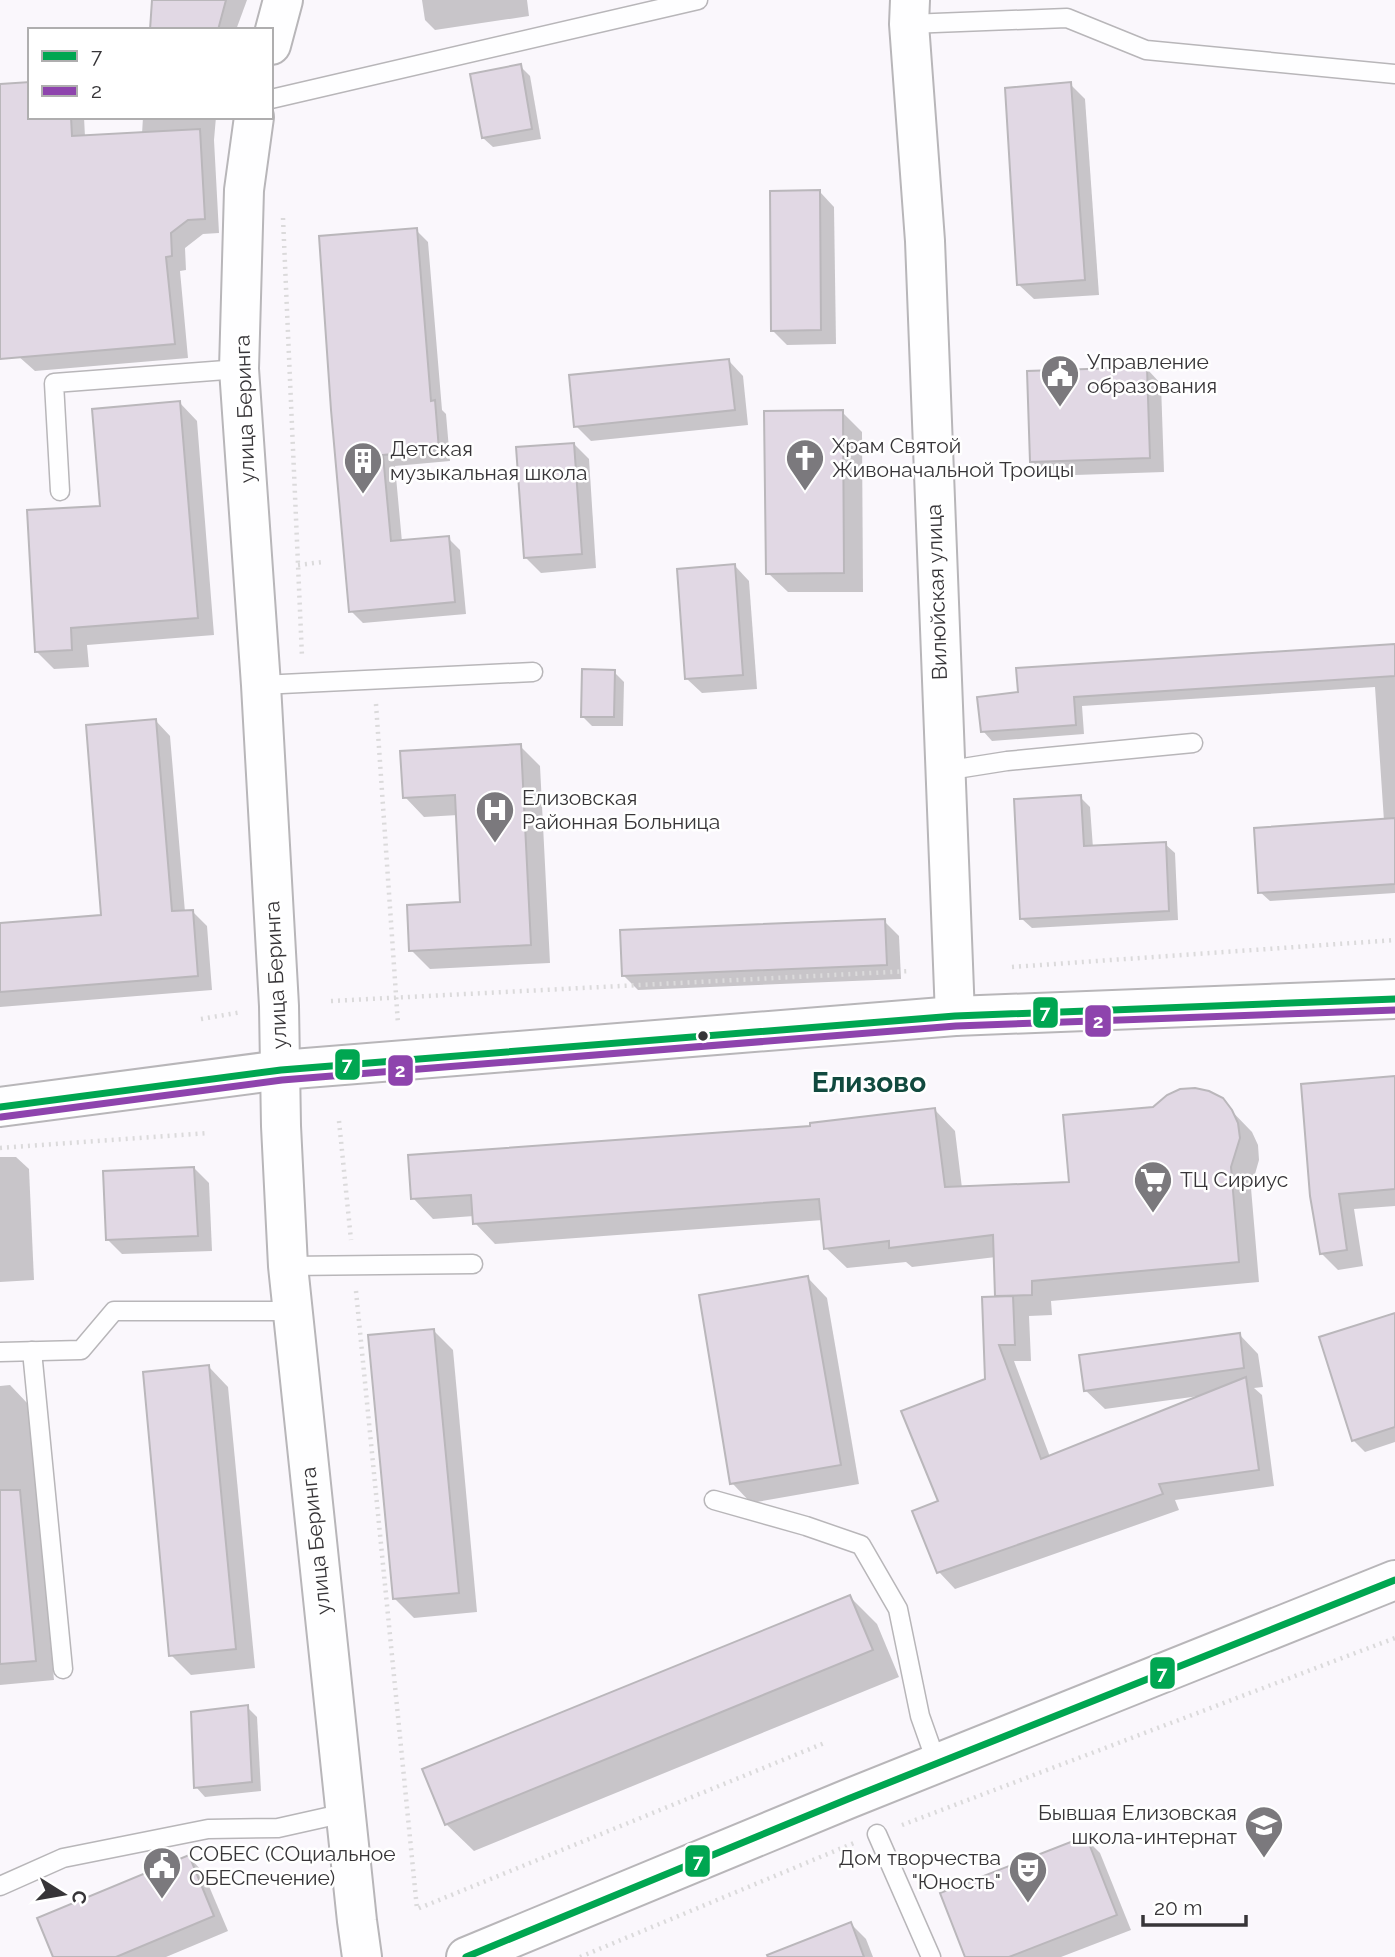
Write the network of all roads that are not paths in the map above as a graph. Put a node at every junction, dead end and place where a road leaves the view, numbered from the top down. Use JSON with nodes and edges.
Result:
{"nodes":[{"id":1,"x":283,"y":0,"type":"edge"},
{"id":2,"x":698,"y":0,"type":"edge"},
{"id":3,"x":909,"y":12,"type":"edge"},
{"id":4,"x":273,"y":38,"type":"edge"},
{"id":5,"x":1395,"y":74,"type":"edge"},
{"id":6,"x":273,"y":99,"type":"edge"},
{"id":7,"x":254,"y":119,"type":"edge"},
{"id":8,"x":239,"y":369,"type":"junction"},
{"id":9,"x":61,"y":491,"type":"dead end"},
{"id":10,"x":533,"y":672,"type":"dead end"},
{"id":11,"x":261,"y":685,"type":"junction"},
{"id":12,"x":1193,"y":743,"type":"dead end"},
{"id":13,"x":944,"y":771,"type":"junction"},
{"id":14,"x":1395,"y":999,"type":"edge"},
{"id":15,"x":954,"y":1016,"type":"junction"},
{"id":16,"x":281,"y":1070,"type":"junction"},
{"id":17,"x":0,"y":1107,"type":"edge"},
{"id":18,"x":473,"y":1264,"type":"dead end"},
{"id":19,"x":288,"y":1266,"type":"junction"},
{"id":20,"x":291,"y":1311,"type":"junction"},
{"id":21,"x":32,"y":1351,"type":"junction"},
{"id":22,"x":0,"y":1352,"type":"edge"},
{"id":23,"x":714,"y":1500,"type":"dead end"},
{"id":24,"x":1395,"y":1580,"type":"edge"},
{"id":25,"x":63,"y":1669,"type":"dead end"},
{"id":26,"x":937,"y":1764,"type":"junction"},
{"id":27,"x":345,"y":1813,"type":"junction"},
{"id":28,"x":877,"y":1834,"type":"road end"},
{"id":29,"x":0,"y":1886,"type":"edge"},
{"id":30,"x":362,"y":1957,"type":"edge"},
{"id":31,"x":466,"y":1957,"type":"edge"},
{"id":32,"x":930,"y":1957,"type":"edge"}],
"edges":[{"from":1,"to":4,"type":"street"},
{"from":2,"to":6,"type":"lane"},
{"from":3,"to":5,"type":"lane"},
{"from":3,"to":13,"type":"street","name":"Вилюйская улица"},
{"from":7,"to":8,"type":"street","name":"улица Беринга"},
{"from":8,"to":9,"type":"lane"},
{"from":8,"to":11,"type":"street","name":"улица Беринга"},
{"from":10,"to":11,"type":"lane"},
{"from":11,"to":16,"type":"street","name":"улица Беринга"},
{"from":12,"to":13,"type":"lane"},
{"from":13,"to":15,"type":"street","name":"Вилюйская улица"},
{"from":14,"to":15,"type":"street"},
{"from":15,"to":16,"type":"street"},
{"from":16,"to":17,"type":"street"},
{"from":16,"to":19,"type":"street","name":"улица Беринга"},
{"from":18,"to":19,"type":"lane"},
{"from":19,"to":20,"type":"street","name":"улица Беринга"},
{"from":20,"to":21,"type":"lane"},
{"from":20,"to":27,"type":"street","name":"улица Беринга"},
{"from":21,"to":22,"type":"lane"},
{"from":21,"to":25,"type":"lane"},
{"from":23,"to":26,"type":"lane"},
{"from":24,"to":26,"type":"street"},
{"from":26,"to":31,"type":"street"},
{"from":27,"to":29,"type":"lane"},
{"from":27,"to":30,"type":"street","name":"улица Беринга"},
{"from":28,"to":32,"type":"lane"}]}
